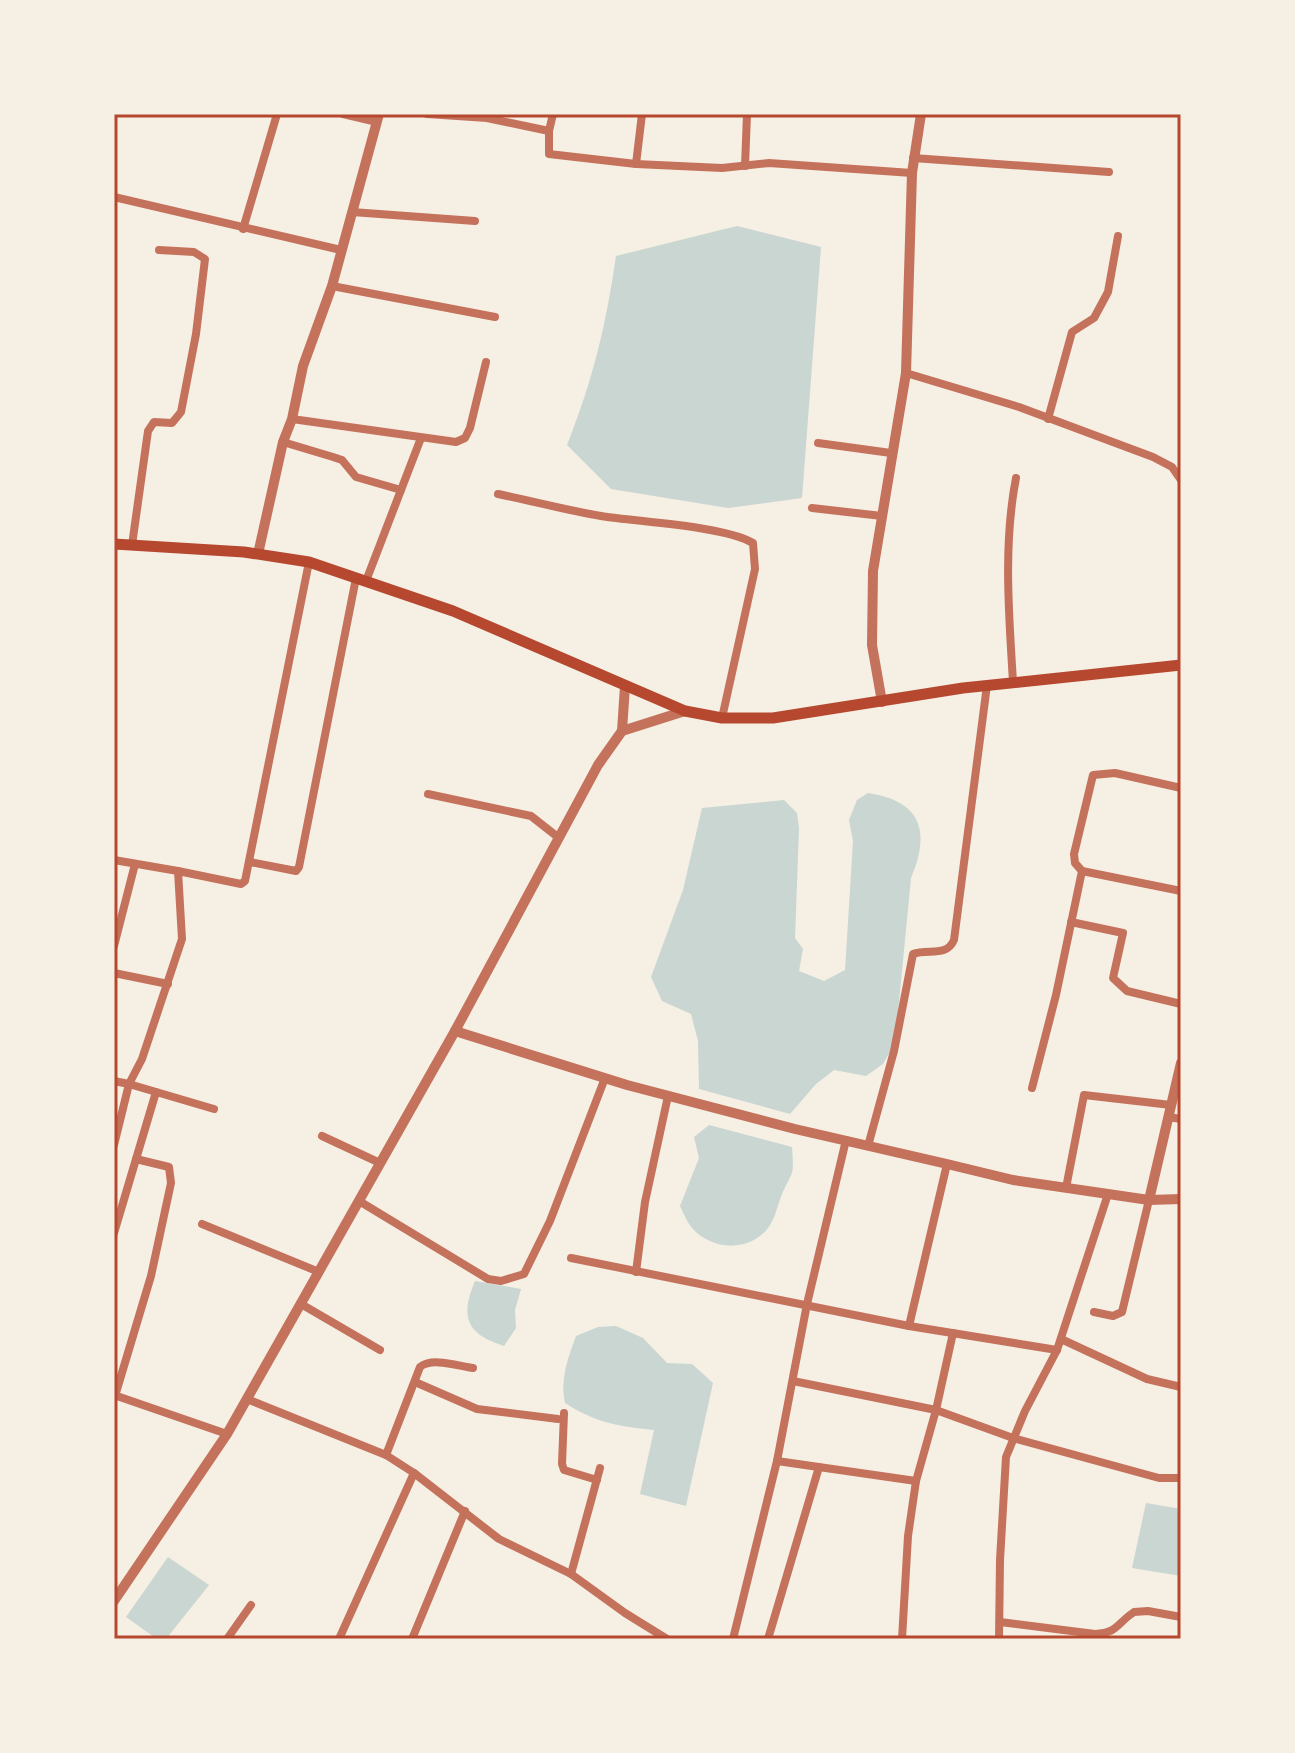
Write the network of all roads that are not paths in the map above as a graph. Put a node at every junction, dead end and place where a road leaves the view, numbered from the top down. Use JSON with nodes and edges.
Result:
{"nodes":[{"id":1,"x":277,"y":114,"type":"edge"},
{"id":2,"x":343,"y":114,"type":"edge"},
{"id":3,"x":427,"y":114,"type":"edge"},
{"id":4,"x":553,"y":114,"type":"edge"},
{"id":5,"x":642,"y":114,"type":"edge"},
{"id":6,"x":747,"y":114,"type":"edge"},
{"id":7,"x":921,"y":114,"type":"edge"},
{"id":8,"x":500,"y":117,"type":"edge"},
{"id":9,"x":378,"y":118,"type":"edge"},
{"id":10,"x":549,"y":131,"type":"junction"},
{"id":11,"x":913,"y":158,"type":"junction"},
{"id":12,"x":636,"y":164,"type":"junction"},
{"id":13,"x":745,"y":166,"type":"junction"},
{"id":14,"x":1109,"y":172,"type":"dead end"},
{"id":15,"x":912,"y":173,"type":"junction"},
{"id":16,"x":114,"y":197,"type":"edge"},
{"id":17,"x":352,"y":212,"type":"junction"},
{"id":18,"x":475,"y":221,"type":"dead end"},
{"id":19,"x":243,"y":229,"type":"junction"},
{"id":20,"x":1118,"y":236,"type":"dead end"},
{"id":21,"x":159,"y":250,"type":"dead end"},
{"id":22,"x":341,"y":250,"type":"junction"},
{"id":23,"x":332,"y":286,"type":"junction"},
{"id":24,"x":495,"y":317,"type":"dead end"},
{"id":25,"x":486,"y":362,"type":"dead end"},
{"id":26,"x":906,"y":373,"type":"junction"},
{"id":27,"x":292,"y":419,"type":"junction"},
{"id":28,"x":1048,"y":419,"type":"junction"},
{"id":29,"x":421,"y":438,"type":"junction"},
{"id":30,"x":283,"y":442,"type":"junction"},
{"id":31,"x":818,"y":443,"type":"dead end"},
{"id":32,"x":891,"y":453,"type":"junction"},
{"id":33,"x":1016,"y":478,"type":"dead end"},
{"id":34,"x":1181,"y":480,"type":"edge"},
{"id":35,"x":401,"y":490,"type":"junction"},
{"id":36,"x":498,"y":494,"type":"dead end"},
{"id":37,"x":812,"y":508,"type":"dead end"},
{"id":38,"x":882,"y":516,"type":"junction"},
{"id":39,"x":114,"y":544,"type":"edge"},
{"id":40,"x":132,"y":545,"type":"junction"},
{"id":41,"x":258,"y":554,"type":"junction"},
{"id":42,"x":309,"y":562,"type":"junction"},
{"id":43,"x":361,"y":580,"type":"junction"},
{"id":44,"x":1181,"y":665,"type":"edge"},
{"id":45,"x":1013,"y":682,"type":"junction"},
{"id":46,"x":987,"y":685,"type":"junction"},
{"id":47,"x":625,"y":686,"type":"junction"},
{"id":48,"x":882,"y":702,"type":"junction"},
{"id":49,"x":685,"y":711,"type":"junction"},
{"id":50,"x":722,"y":718,"type":"junction"},
{"id":51,"x":622,"y":731,"type":"junction"},
{"id":52,"x":1181,"y":788,"type":"edge"},
{"id":53,"x":428,"y":794,"type":"dead end"},
{"id":54,"x":559,"y":838,"type":"junction"},
{"id":55,"x":114,"y":860,"type":"edge"},
{"id":56,"x":250,"y":862,"type":"junction"},
{"id":57,"x":135,"y":864,"type":"junction"},
{"id":58,"x":178,"y":871,"type":"junction"},
{"id":59,"x":1082,"y":871,"type":"junction"},
{"id":60,"x":1181,"y":891,"type":"edge"},
{"id":61,"x":1071,"y":922,"type":"junction"},
{"id":62,"x":114,"y":946,"type":"edge"},
{"id":63,"x":114,"y":973,"type":"edge"},
{"id":64,"x":168,"y":984,"type":"junction"},
{"id":65,"x":1181,"y":1004,"type":"edge"},
{"id":66,"x":455,"y":1031,"type":"junction"},
{"id":67,"x":1181,"y":1063,"type":"edge"},
{"id":68,"x":605,"y":1078,"type":"junction"},
{"id":69,"x":114,"y":1081,"type":"edge"},
{"id":70,"x":129,"y":1084,"type":"junction"},
{"id":71,"x":1032,"y":1088,"type":"dead end"},
{"id":72,"x":156,"y":1092,"type":"junction"},
{"id":73,"x":668,"y":1096,"type":"junction"},
{"id":74,"x":1171,"y":1105,"type":"junction"},
{"id":75,"x":214,"y":1109,"type":"dead end"},
{"id":76,"x":1168,"y":1117,"type":"junction"},
{"id":77,"x":1181,"y":1119,"type":"edge"},
{"id":78,"x":322,"y":1136,"type":"dead end"},
{"id":79,"x":846,"y":1140,"type":"junction"},
{"id":80,"x":114,"y":1145,"type":"edge"},
{"id":81,"x":868,"y":1146,"type":"junction"},
{"id":82,"x":136,"y":1159,"type":"junction"},
{"id":83,"x":380,"y":1163,"type":"junction"},
{"id":84,"x":947,"y":1164,"type":"junction"},
{"id":85,"x":1066,"y":1188,"type":"junction"},
{"id":86,"x":1108,"y":1194,"type":"junction"},
{"id":87,"x":1181,"y":1199,"type":"edge"},
{"id":88,"x":1149,"y":1200,"type":"junction"},
{"id":89,"x":359,"y":1201,"type":"junction"},
{"id":90,"x":202,"y":1224,"type":"dead end"},
{"id":91,"x":114,"y":1233,"type":"edge"},
{"id":92,"x":571,"y":1258,"type":"dead end"},
{"id":93,"x":319,"y":1272,"type":"junction"},
{"id":94,"x":636,"y":1272,"type":"junction"},
{"id":95,"x":301,"y":1304,"type":"junction"},
{"id":96,"x":807,"y":1304,"type":"junction"},
{"id":97,"x":1094,"y":1312,"type":"dead end"},
{"id":98,"x":909,"y":1326,"type":"junction"},
{"id":99,"x":953,"y":1333,"type":"junction"},
{"id":100,"x":1061,"y":1339,"type":"junction"},
{"id":101,"x":380,"y":1350,"type":"dead end"},
{"id":102,"x":1057,"y":1350,"type":"junction"},
{"id":103,"x":473,"y":1368,"type":"dead end"},
{"id":104,"x":793,"y":1381,"type":"junction"},
{"id":105,"x":415,"y":1382,"type":"junction"},
{"id":106,"x":1181,"y":1387,"type":"edge"},
{"id":107,"x":114,"y":1396,"type":"edge"},
{"id":108,"x":247,"y":1399,"type":"junction"},
{"id":109,"x":936,"y":1410,"type":"junction"},
{"id":110,"x":227,"y":1434,"type":"junction"},
{"id":111,"x":1013,"y":1438,"type":"junction"},
{"id":112,"x":386,"y":1455,"type":"junction"},
{"id":113,"x":777,"y":1461,"type":"junction"},
{"id":114,"x":819,"y":1467,"type":"junction"},
{"id":115,"x":600,"y":1468,"type":"dead end"},
{"id":116,"x":414,"y":1473,"type":"junction"},
{"id":117,"x":1181,"y":1478,"type":"edge"},
{"id":118,"x":597,"y":1480,"type":"junction"},
{"id":119,"x":916,"y":1481,"type":"junction"},
{"id":120,"x":465,"y":1511,"type":"junction"},
{"id":121,"x":571,"y":1574,"type":"junction"},
{"id":122,"x":114,"y":1601,"type":"edge"},
{"id":123,"x":251,"y":1605,"type":"dead end"},
{"id":124,"x":1181,"y":1617,"type":"edge"},
{"id":125,"x":1000,"y":1622,"type":"junction"},
{"id":126,"x":227,"y":1639,"type":"edge"},
{"id":127,"x":339,"y":1639,"type":"edge"},
{"id":128,"x":412,"y":1639,"type":"edge"},
{"id":129,"x":667,"y":1639,"type":"edge"},
{"id":130,"x":733,"y":1639,"type":"edge"},
{"id":131,"x":768,"y":1639,"type":"edge"},
{"id":132,"x":902,"y":1639,"type":"edge"},
{"id":133,"x":999,"y":1639,"type":"edge"}],
"edges":[{"from":1,"to":19,"type":"street"},
{"from":2,"to":9,"type":"street"},
{"from":3,"to":8,"type":"street"},
{"from":4,"to":10,"type":"street"},
{"from":5,"to":12,"type":"street"},
{"from":6,"to":13,"type":"street"},
{"from":7,"to":11,"type":"street"},
{"from":8,"to":10,"type":"street"},
{"from":9,"to":17,"type":"street"},
{"from":10,"to":12,"type":"street"},
{"from":11,"to":14,"type":"street"},
{"from":11,"to":15,"type":"street"},
{"from":12,"to":13,"type":"street"},
{"from":13,"to":15,"type":"street"},
{"from":15,"to":26,"type":"street"},
{"from":16,"to":19,"type":"street"},
{"from":17,"to":18,"type":"street"},
{"from":17,"to":22,"type":"street"},
{"from":19,"to":22,"type":"street"},
{"from":20,"to":28,"type":"street"},
{"from":21,"to":40,"type":"street"},
{"from":22,"to":23,"type":"street"},
{"from":23,"to":24,"type":"street"},
{"from":23,"to":27,"type":"street"},
{"from":25,"to":29,"type":"street"},
{"from":26,"to":28,"type":"street"},
{"from":26,"to":32,"type":"street"},
{"from":27,"to":29,"type":"street"},
{"from":27,"to":30,"type":"street"},
{"from":28,"to":34,"type":"street"},
{"from":29,"to":35,"type":"street"},
{"from":30,"to":35,"type":"street"},
{"from":30,"to":41,"type":"street"},
{"from":31,"to":32,"type":"street"},
{"from":32,"to":38,"type":"street"},
{"from":33,"to":45,"type":"street"},
{"from":35,"to":43,"type":"street"},
{"from":36,"to":50,"type":"street"},
{"from":37,"to":38,"type":"street"},
{"from":38,"to":48,"type":"street"},
{"from":39,"to":40,"type":"main road"},
{"from":40,"to":41,"type":"main road"},
{"from":41,"to":42,"type":"main road"},
{"from":42,"to":43,"type":"main road"},
{"from":42,"to":56,"type":"street"},
{"from":43,"to":47,"type":"main road"},
{"from":43,"to":56,"type":"street"},
{"from":44,"to":45,"type":"main road"},
{"from":45,"to":46,"type":"main road"},
{"from":46,"to":48,"type":"main road"},
{"from":46,"to":81,"type":"street"},
{"from":47,"to":49,"type":"main road"},
{"from":47,"to":51,"type":"street"},
{"from":48,"to":50,"type":"main road"},
{"from":49,"to":50,"type":"main road"},
{"from":49,"to":51,"type":"street"},
{"from":51,"to":54,"type":"street"},
{"from":52,"to":59,"type":"street"},
{"from":53,"to":54,"type":"street"},
{"from":54,"to":66,"type":"street"},
{"from":55,"to":57,"type":"street"},
{"from":56,"to":58,"type":"street"},
{"from":57,"to":58,"type":"street"},
{"from":57,"to":62,"type":"street"},
{"from":58,"to":64,"type":"street"},
{"from":59,"to":60,"type":"street"},
{"from":59,"to":61,"type":"street"},
{"from":61,"to":65,"type":"street"},
{"from":61,"to":71,"type":"street"},
{"from":63,"to":64,"type":"street"},
{"from":64,"to":70,"type":"street"},
{"from":66,"to":68,"type":"street"},
{"from":66,"to":83,"type":"street"},
{"from":67,"to":74,"type":"street"},
{"from":68,"to":73,"type":"street"},
{"from":68,"to":89,"type":"street"},
{"from":69,"to":70,"type":"street"},
{"from":70,"to":72,"type":"street"},
{"from":70,"to":80,"type":"street"},
{"from":72,"to":75,"type":"street"},
{"from":72,"to":82,"type":"street"},
{"from":73,"to":79,"type":"street"},
{"from":73,"to":94,"type":"street"},
{"from":74,"to":76,"type":"street"},
{"from":74,"to":85,"type":"street"},
{"from":76,"to":77,"type":"street"},
{"from":76,"to":88,"type":"street"},
{"from":78,"to":83,"type":"street"},
{"from":79,"to":81,"type":"street"},
{"from":79,"to":96,"type":"street"},
{"from":81,"to":84,"type":"street"},
{"from":82,"to":91,"type":"street"},
{"from":82,"to":107,"type":"street"},
{"from":83,"to":89,"type":"street"},
{"from":84,"to":85,"type":"street"},
{"from":84,"to":98,"type":"street"},
{"from":85,"to":86,"type":"street"},
{"from":86,"to":88,"type":"street"},
{"from":86,"to":100,"type":"street"},
{"from":87,"to":88,"type":"street"},
{"from":88,"to":97,"type":"street"},
{"from":89,"to":93,"type":"street"},
{"from":90,"to":93,"type":"street"},
{"from":92,"to":94,"type":"street"},
{"from":93,"to":95,"type":"street"},
{"from":94,"to":96,"type":"street"},
{"from":95,"to":101,"type":"street"},
{"from":95,"to":108,"type":"street"},
{"from":96,"to":98,"type":"street"},
{"from":96,"to":104,"type":"street"},
{"from":98,"to":99,"type":"street"},
{"from":99,"to":102,"type":"street"},
{"from":99,"to":109,"type":"street"},
{"from":100,"to":102,"type":"street"},
{"from":100,"to":106,"type":"street"},
{"from":102,"to":111,"type":"street"},
{"from":103,"to":105,"type":"street"},
{"from":104,"to":109,"type":"street"},
{"from":104,"to":113,"type":"street"},
{"from":105,"to":112,"type":"street"},
{"from":105,"to":118,"type":"street"},
{"from":107,"to":110,"type":"street"},
{"from":108,"to":110,"type":"street"},
{"from":108,"to":112,"type":"street"},
{"from":109,"to":111,"type":"street"},
{"from":109,"to":119,"type":"street"},
{"from":110,"to":122,"type":"street"},
{"from":111,"to":117,"type":"street"},
{"from":111,"to":125,"type":"street"},
{"from":112,"to":116,"type":"street"},
{"from":113,"to":114,"type":"street"},
{"from":113,"to":130,"type":"street"},
{"from":114,"to":119,"type":"street"},
{"from":114,"to":131,"type":"street"},
{"from":115,"to":118,"type":"street"},
{"from":116,"to":120,"type":"street"},
{"from":116,"to":127,"type":"street"},
{"from":118,"to":121,"type":"street"},
{"from":119,"to":132,"type":"street"},
{"from":120,"to":121,"type":"street"},
{"from":120,"to":128,"type":"street"},
{"from":121,"to":129,"type":"street"},
{"from":123,"to":126,"type":"street"},
{"from":124,"to":125,"type":"street"},
{"from":125,"to":133,"type":"street"}]}
